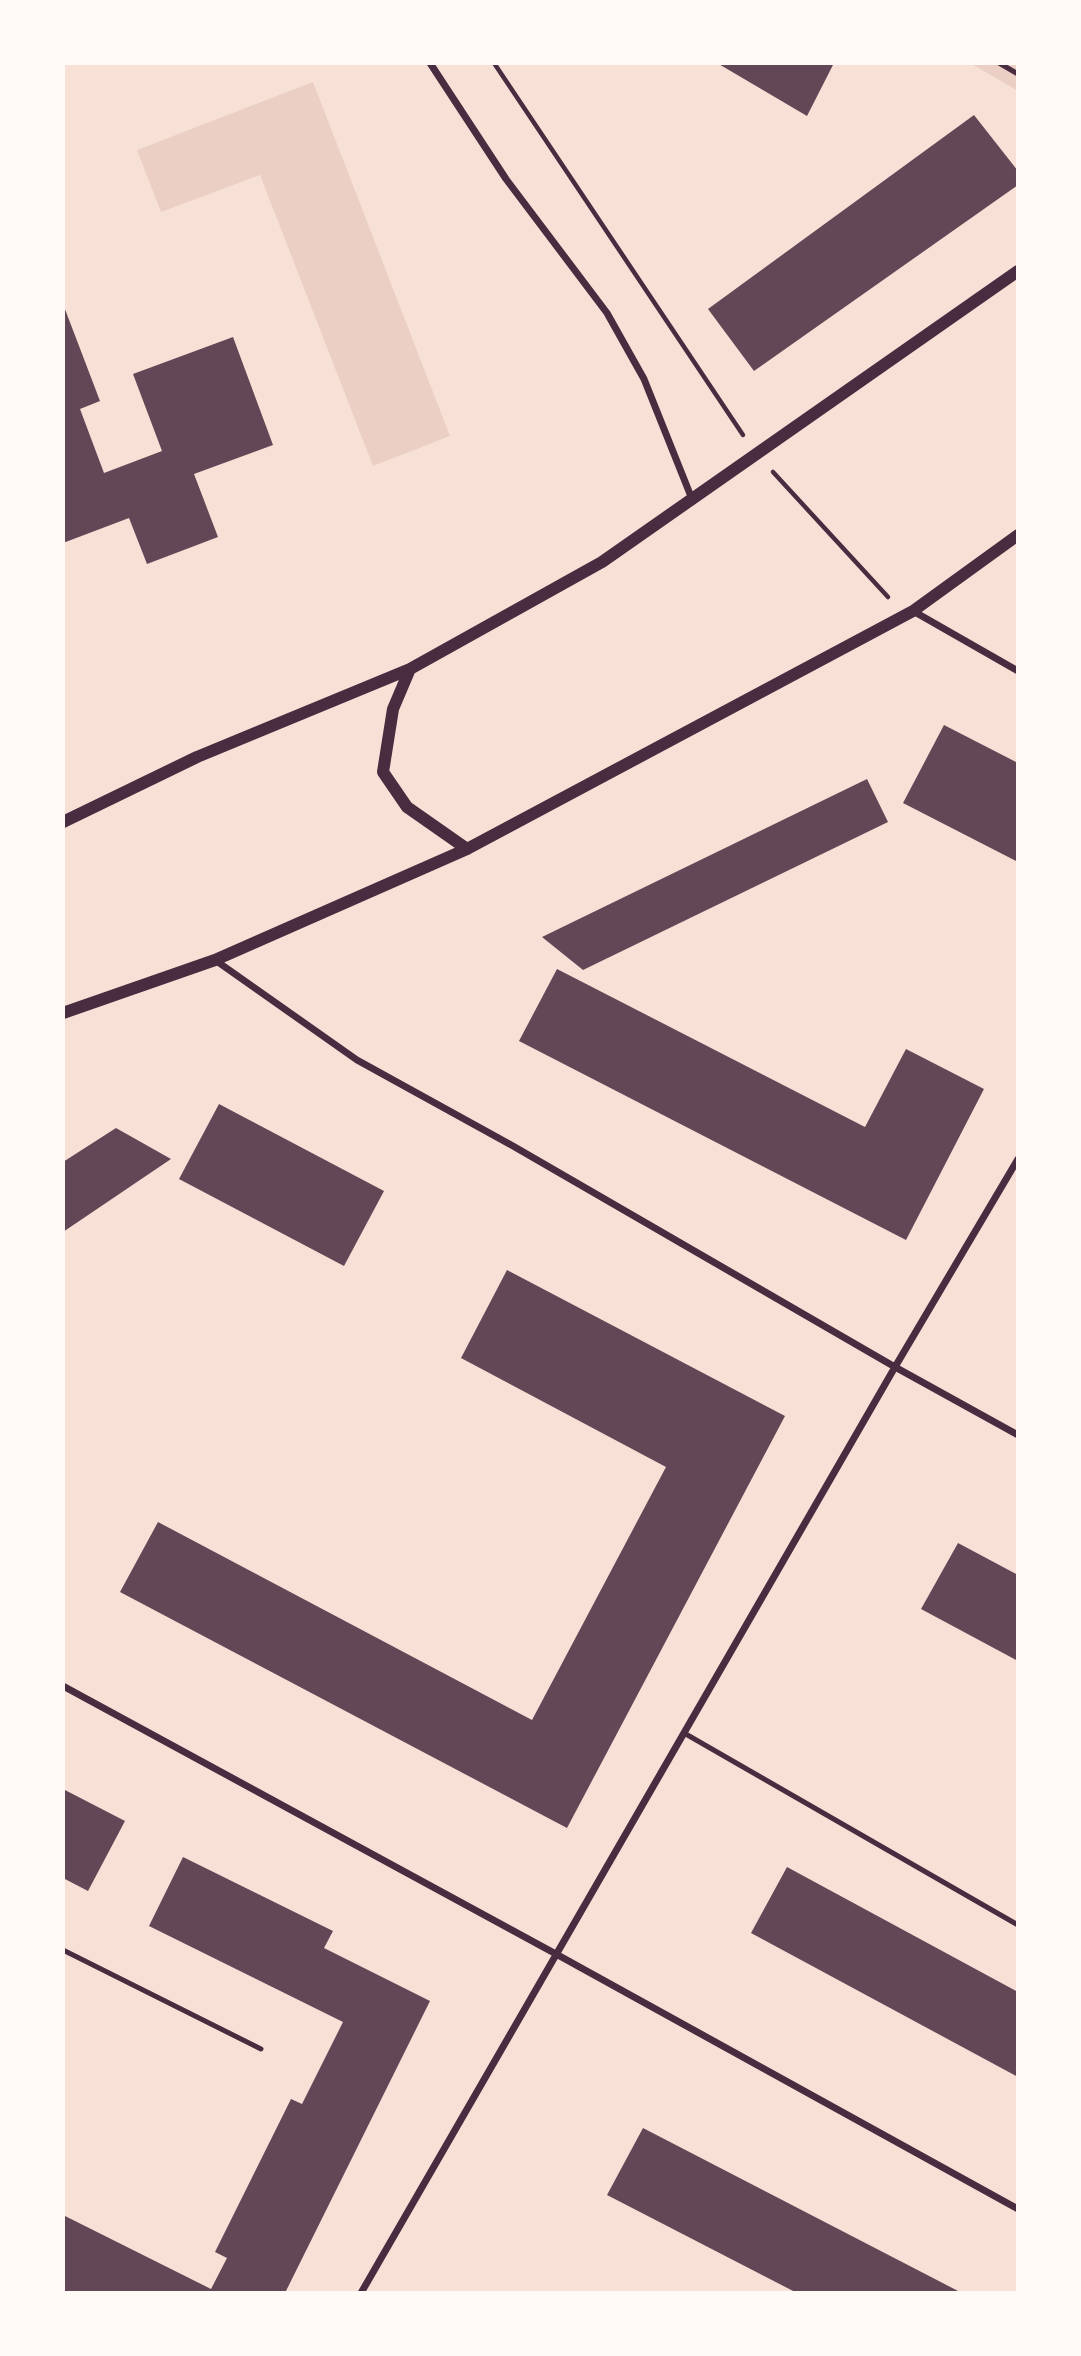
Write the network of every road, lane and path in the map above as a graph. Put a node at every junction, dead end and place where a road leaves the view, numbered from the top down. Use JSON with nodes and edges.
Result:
{"nodes":[{"id":1,"x":430,"y":63,"type":"edge"},
{"id":2,"x":494,"y":63,"type":"edge"},
{"id":3,"x":999,"y":63,"type":"edge"},
{"id":4,"x":1018,"y":74,"type":"edge"},
{"id":5,"x":1018,"y":271,"type":"edge"},
{"id":6,"x":756,"y":454,"type":"junction"},
{"id":7,"x":692,"y":499,"type":"junction"},
{"id":8,"x":1018,"y":535,"type":"edge"},
{"id":9,"x":909,"y":613,"type":"junction"},
{"id":10,"x":410,"y":669,"type":"junction"},
{"id":11,"x":1018,"y":671,"type":"edge"},
{"id":12,"x":63,"y":822,"type":"edge"},
{"id":13,"x":467,"y":849,"type":"junction"},
{"id":14,"x":215,"y":960,"type":"junction"},
{"id":15,"x":63,"y":1013,"type":"edge"},
{"id":16,"x":1017,"y":1164,"type":"edge"},
{"id":17,"x":895,"y":1367,"type":"junction"},
{"id":18,"x":1018,"y":1434,"type":"edge"},
{"id":19,"x":63,"y":1686,"type":"edge"},
{"id":20,"x":684,"y":1732,"type":"junction"},
{"id":21,"x":1018,"y":1924,"type":"edge"},
{"id":22,"x":63,"y":1950,"type":"edge"},
{"id":23,"x":556,"y":1954,"type":"junction"},
{"id":24,"x":261,"y":2049,"type":"dead end"},
{"id":25,"x":1018,"y":2209,"type":"edge"},
{"id":26,"x":361,"y":2293,"type":"edge"}],
"edges":[{"from":1,"to":7,"type":"street"},
{"from":2,"to":6,"type":"path"},
{"from":3,"to":4,"type":"lane"},
{"from":5,"to":6,"type":"street"},
{"from":6,"to":7,"type":"street"},
{"from":6,"to":9,"type":"path"},
{"from":7,"to":10,"type":"street"},
{"from":8,"to":9,"type":"street"},
{"from":9,"to":11,"type":"street"},
{"from":9,"to":13,"type":"street"},
{"from":10,"to":12,"type":"street"},
{"from":10,"to":13,"type":"street"},
{"from":13,"to":14,"type":"street"},
{"from":14,"to":15,"type":"street"},
{"from":14,"to":17,"type":"street"},
{"from":16,"to":17,"type":"street"},
{"from":17,"to":18,"type":"street"},
{"from":17,"to":20,"type":"street"},
{"from":19,"to":23,"type":"street"},
{"from":20,"to":21,"type":"lane"},
{"from":20,"to":23,"type":"street"},
{"from":22,"to":24,"type":"lane"},
{"from":23,"to":25,"type":"street"},
{"from":23,"to":26,"type":"street"}]}
